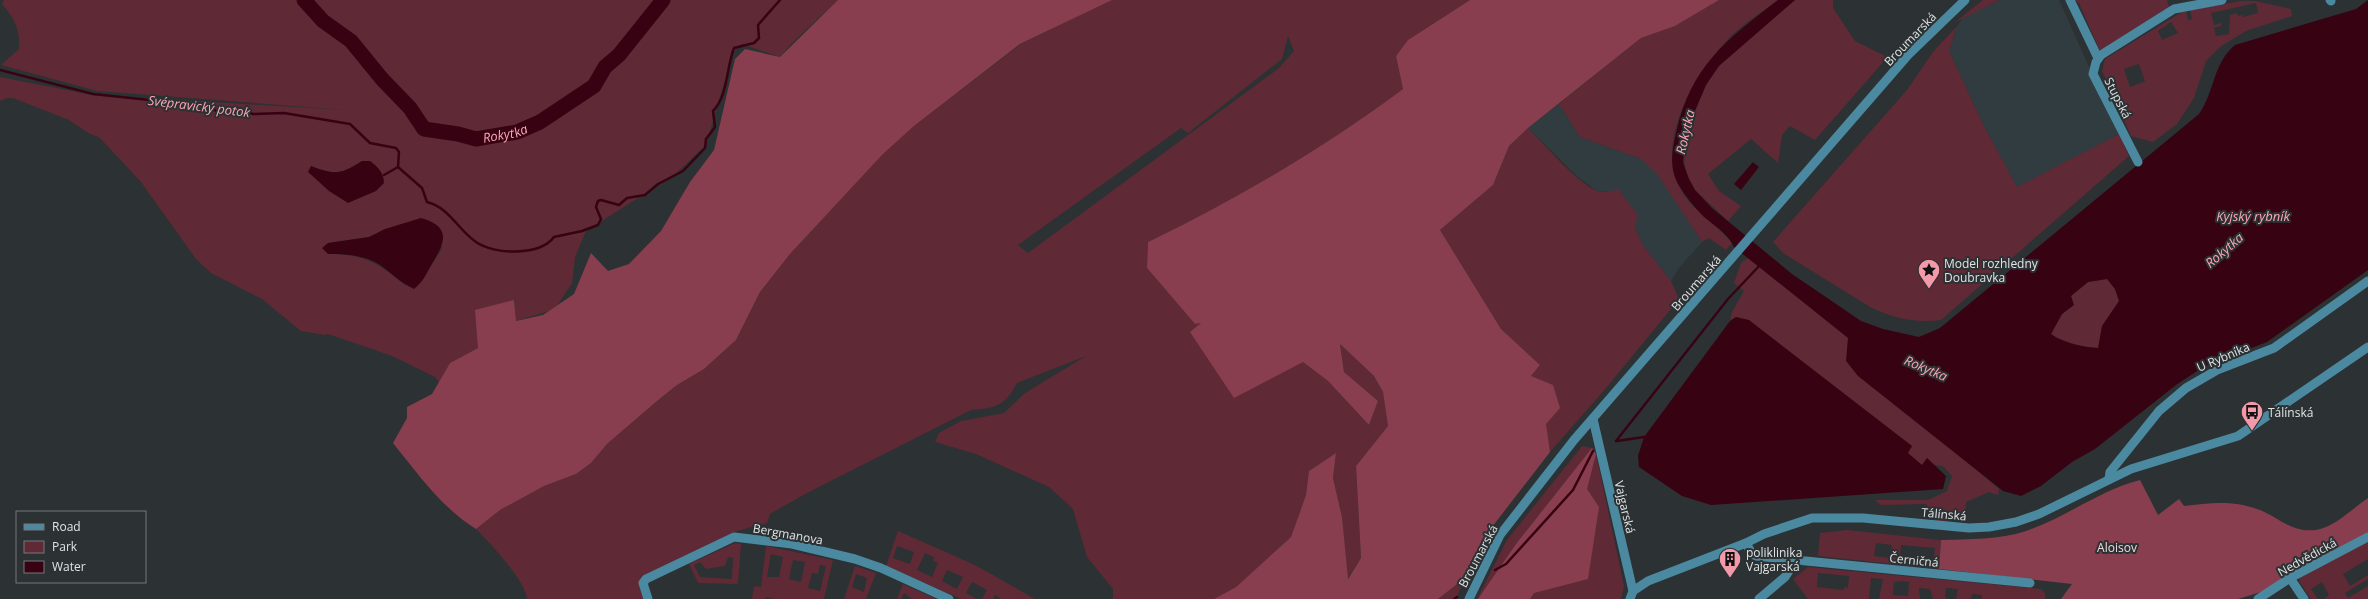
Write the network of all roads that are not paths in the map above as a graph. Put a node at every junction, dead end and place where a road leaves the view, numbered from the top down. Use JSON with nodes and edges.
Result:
{"nodes":[{"id":1,"x":1965,"y":0,"type":"edge"},
{"id":2,"x":2070,"y":0,"type":"edge"},
{"id":3,"x":2222,"y":0,"type":"edge"},
{"id":4,"x":2098,"y":58,"type":"junction"},
{"id":5,"x":2138,"y":162,"type":"dead end"},
{"id":6,"x":2368,"y":281,"type":"edge"},
{"id":7,"x":2368,"y":347,"type":"edge"},
{"id":8,"x":1593,"y":419,"type":"junction"},
{"id":9,"x":2108,"y":479,"type":"junction"},
{"id":10,"x":2368,"y":537,"type":"edge"},
{"id":11,"x":1746,"y":543,"type":"junction"},
{"id":12,"x":1796,"y":560,"type":"junction"},
{"id":13,"x":2290,"y":578,"type":"junction"},
{"id":14,"x":2030,"y":583,"type":"dead end"},
{"id":15,"x":1632,"y":595,"type":"edge"},
{"id":16,"x":648,"y":599,"type":"edge"},
{"id":17,"x":949,"y":599,"type":"edge"},
{"id":18,"x":1469,"y":599,"type":"edge"},
{"id":19,"x":1759,"y":599,"type":"edge"},
{"id":20,"x":2258,"y":599,"type":"edge"},
{"id":21,"x":2304,"y":599,"type":"edge"}],
"edges":[{"from":1,"to":8,"type":"street","name":"Broumarská"},
{"from":2,"to":4,"type":"street"},
{"from":3,"to":4,"type":"street"},
{"from":4,"to":5,"type":"street","name":"Stupská"},
{"from":6,"to":9,"type":"street","name":"U Rybníka"},
{"from":7,"to":9,"type":"street","name":"Tálínská"},
{"from":8,"to":15,"type":"street","name":"Vajgarská"},
{"from":8,"to":18,"type":"street","name":"Broumarská"},
{"from":9,"to":11,"type":"street","name":"Tálínská"},
{"from":10,"to":13,"type":"street","name":"Nedvědická"},
{"from":11,"to":12,"type":"street","name":"Černičná"},
{"from":11,"to":15,"type":"street","name":"Tálínská"},
{"from":12,"to":14,"type":"street","name":"Černičná"},
{"from":12,"to":19,"type":"street"},
{"from":13,"to":20,"type":"street","name":"Nedvědická"},
{"from":13,"to":21,"type":"street"},
{"from":16,"to":17,"type":"street","name":"Bergmanova"}]}
